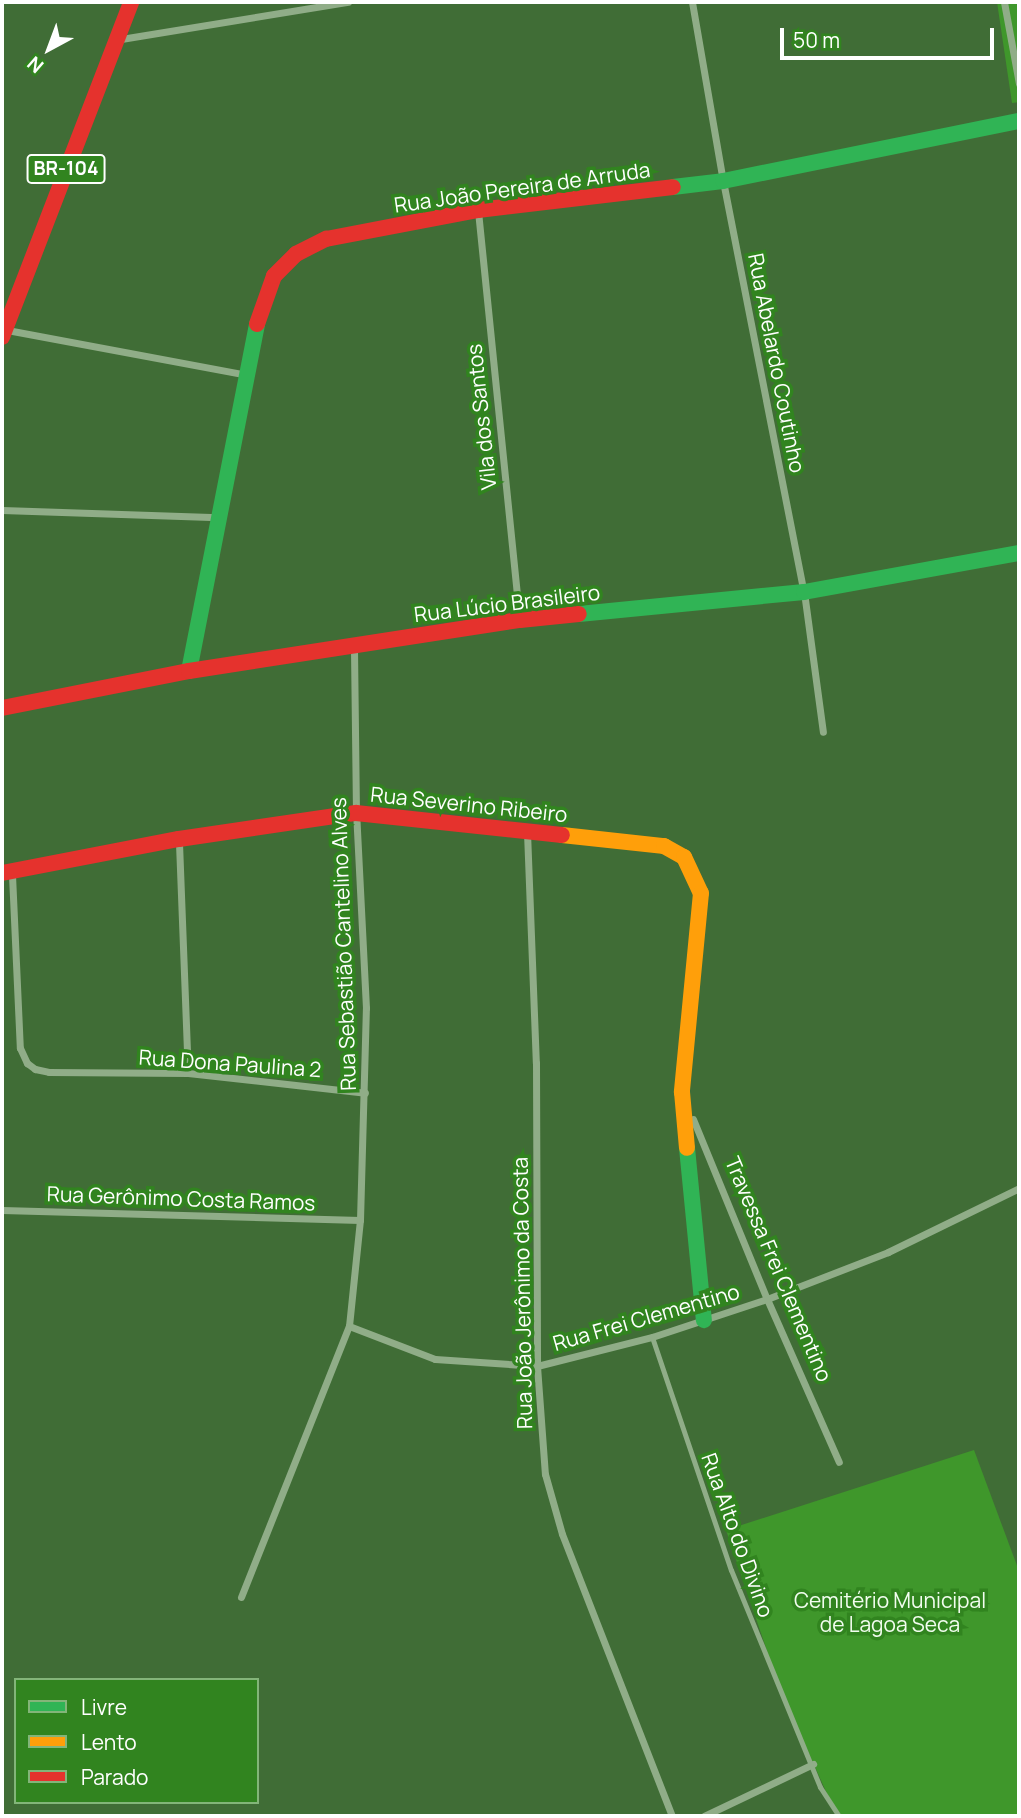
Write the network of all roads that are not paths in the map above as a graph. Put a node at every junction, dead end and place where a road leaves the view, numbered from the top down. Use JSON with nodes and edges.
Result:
{"nodes":[{"id":1,"x":131,"y":2,"type":"edge"},
{"id":2,"x":348,"y":2,"type":"edge"},
{"id":3,"x":692,"y":2,"type":"edge"},
{"id":4,"x":1004,"y":2,"type":"edge"},
{"id":5,"x":115,"y":40,"type":"junction"},
{"id":6,"x":1019,"y":84,"type":"edge"},
{"id":7,"x":1019,"y":121,"type":"edge"},
{"id":8,"x":723,"y":181,"type":"junction"},
{"id":9,"x":478,"y":210,"type":"junction"},
{"id":10,"x":3,"y":333,"type":"edge"},
{"id":11,"x":247,"y":374,"type":"junction"},
{"id":12,"x":2,"y":510,"type":"edge"},
{"id":13,"x":218,"y":517,"type":"junction"},
{"id":14,"x":1019,"y":553,"type":"edge"},
{"id":15,"x":804,"y":592,"type":"junction"},
{"id":16,"x":520,"y":620,"type":"junction"},
{"id":17,"x":354,"y":646,"type":"junction"},
{"id":18,"x":189,"y":671,"type":"junction"},
{"id":19,"x":2,"y":708,"type":"edge"},
{"id":20,"x":823,"y":732,"type":"dead end"},
{"id":21,"x":356,"y":813,"type":"junction"},
{"id":22,"x":526,"y":830,"type":"junction"},
{"id":23,"x":179,"y":839,"type":"junction"},
{"id":24,"x":7,"y":872,"type":"edge"},
{"id":25,"x":701,"y":893,"type":"joint"},
{"id":26,"x":188,"y":1073,"type":"junction"},
{"id":27,"x":365,"y":1093,"type":"junction"},
{"id":28,"x":682,"y":1093,"type":"junction"},
{"id":29,"x":1019,"y":1188,"type":"edge"},
{"id":30,"x":2,"y":1210,"type":"edge"},
{"id":31,"x":360,"y":1220,"type":"junction"},
{"id":32,"x":767,"y":1299,"type":"junction"},
{"id":33,"x":704,"y":1320,"type":"junction"},
{"id":34,"x":349,"y":1326,"type":"junction"},
{"id":35,"x":652,"y":1337,"type":"junction"},
{"id":36,"x":537,"y":1366,"type":"junction"},
{"id":37,"x":839,"y":1462,"type":"dead end"},
{"id":38,"x":241,"y":1597,"type":"dead end"},
{"id":39,"x":813,"y":1764,"type":"junction"},
{"id":40,"x":672,"y":1816,"type":"edge"},
{"id":41,"x":704,"y":1816,"type":"edge"},
{"id":42,"x":839,"y":1816,"type":"edge"}],
"edges":[{"from":1,"to":5,"type":"street","number":"BR-104"},
{"from":2,"to":5,"type":"street"},
{"from":3,"to":8,"type":"street","name":"Rua Abelardo Coutinho"},
{"from":4,"to":6,"type":"street"},
{"from":5,"to":10,"type":"street","number":"BR-104"},
{"from":7,"to":8,"type":"street","name":"Rua João Pereira de Arruda"},
{"from":8,"to":9,"type":"street","name":"Rua João Pereira de Arruda"},
{"from":8,"to":15,"type":"street","name":"Rua Abelardo Coutinho"},
{"from":9,"to":11,"type":"street","name":"Rua João Pereira de Arruda"},
{"from":9,"to":16,"type":"street","name":"Vila dos Santos"},
{"from":10,"to":11,"type":"street"},
{"from":11,"to":13,"type":"street","name":"Rua João Pereira de Arruda"},
{"from":12,"to":13,"type":"street"},
{"from":13,"to":18,"type":"street","name":"Rua João Pereira de Arruda"},
{"from":14,"to":15,"type":"street","name":"Rua Lúcio Brasileiro"},
{"from":15,"to":16,"type":"street","name":"Rua Lúcio Brasileiro"},
{"from":15,"to":20,"type":"street","name":"Rua Abelardo Coutinho"},
{"from":16,"to":17,"type":"street","name":"Rua Lúcio Brasileiro"},
{"from":17,"to":18,"type":"street","name":"Rua Lúcio Brasileiro"},
{"from":17,"to":21,"type":"street","name":"Rua Sebastião Cantelino Alves"},
{"from":18,"to":19,"type":"street","name":"Rua Lúcio Brasileiro"},
{"from":21,"to":22,"type":"street","name":"Rua Severino Ribeiro"},
{"from":21,"to":23,"type":"street","name":"Rua Severino Ribeiro"},
{"from":21,"to":27,"type":"street","name":"Rua Sebastião Cantelino Alves"},
{"from":22,"to":25,"type":"street","name":"Rua Severino Ribeiro"},
{"from":22,"to":36,"type":"street","name":"Rua João Jerônimo da Costa"},
{"from":23,"to":24,"type":"street","name":"Rua Severino Ribeiro"},
{"from":23,"to":26,"type":"street"},
{"from":24,"to":26,"type":"street","name":"Rua Dona Paulina 2"},
{"from":25,"to":28,"type":"street","name":"Travessa Frei Clementino"},
{"from":26,"to":27,"type":"street","name":"Rua Dona Paulina 2"},
{"from":27,"to":31,"type":"street","name":"Rua Sebastião Cantelino Alves"},
{"from":28,"to":32,"type":"street","name":"Travessa Frei Clementino"},
{"from":28,"to":33,"type":"street","name":"Travessa Frei Clementino"},
{"from":29,"to":32,"type":"street","name":"Rua Frei Clementino"},
{"from":30,"to":31,"type":"street","name":"Rua Gerônimo Costa Ramos"},
{"from":31,"to":34,"type":"street","name":"Rua Sebastião Cantelino Alves"},
{"from":32,"to":33,"type":"street","name":"Rua Frei Clementino"},
{"from":32,"to":37,"type":"street","name":"Travessa Frei Clementino"},
{"from":33,"to":35,"type":"street","name":"Rua Frei Clementino"},
{"from":34,"to":36,"type":"street","name":"Rua Frei Clementino"},
{"from":34,"to":38,"type":"street","name":"Rua Sebastião Cantelino Alves"},
{"from":35,"to":36,"type":"street","name":"Rua Frei Clementino"},
{"from":35,"to":39,"type":"lane","name":"Rua Alto do Divino"},
{"from":36,"to":40,"type":"street","name":"Rua João Jerônimo da Costa"},
{"from":39,"to":41,"type":"street"},
{"from":39,"to":42,"type":"lane","name":"Rua Alto do Divino"}]}
